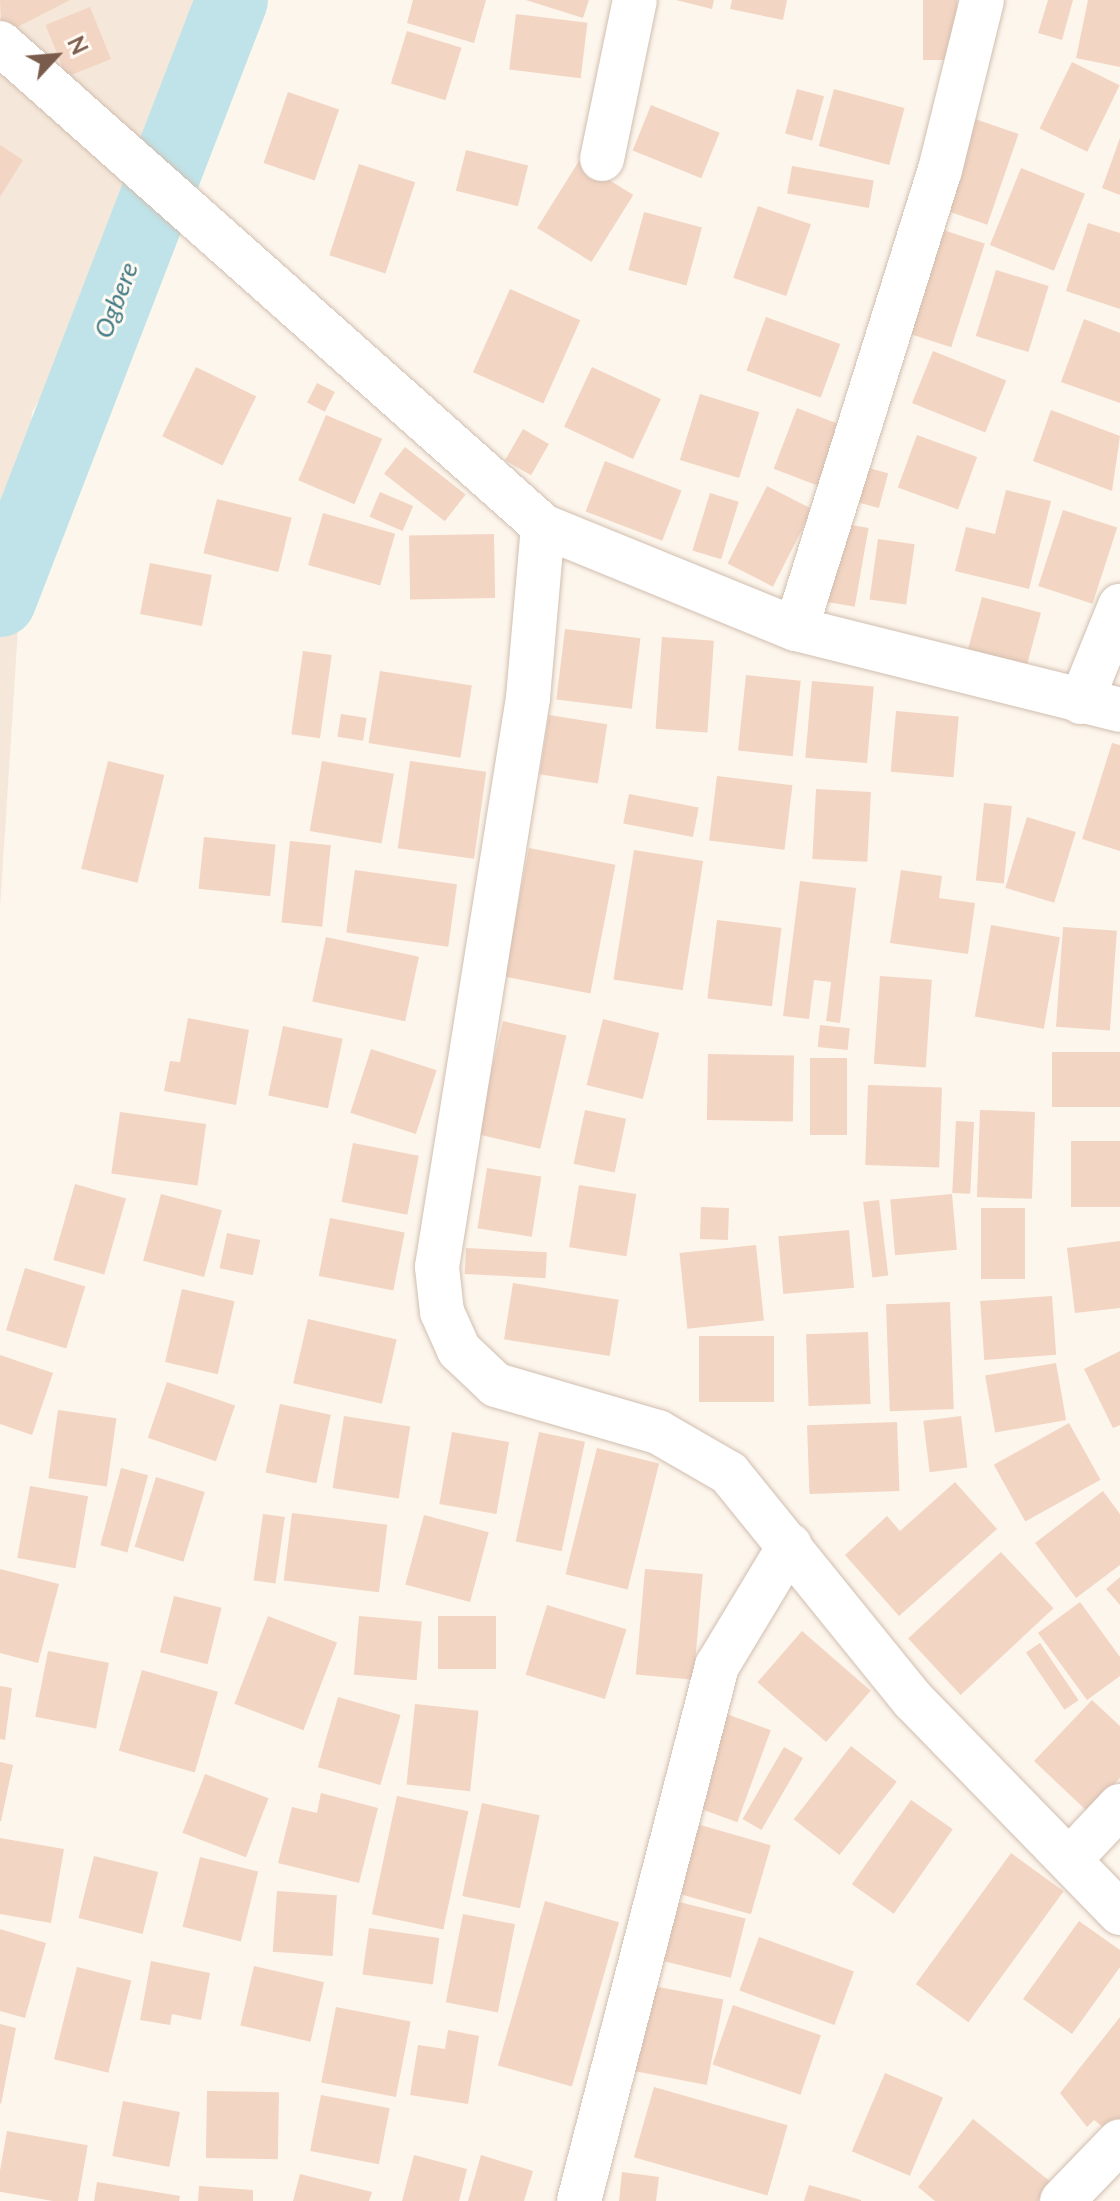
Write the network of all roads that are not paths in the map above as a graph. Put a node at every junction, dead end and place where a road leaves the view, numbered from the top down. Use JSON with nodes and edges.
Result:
{"nodes":[{"id":1,"x":635,"y":0,"type":"edge"},
{"id":2,"x":982,"y":0,"type":"edge"},
{"id":3,"x":0,"y":43,"type":"edge"},
{"id":4,"x":602,"y":159,"type":"dead end"},
{"id":5,"x":543,"y":526,"type":"junction"},
{"id":6,"x":1120,"y":606,"type":"edge"},
{"id":7,"x":796,"y":629,"type":"junction"},
{"id":8,"x":1100,"y":706,"type":"edge"},
{"id":9,"x":790,"y":1545,"type":"junction"},
{"id":10,"x":1120,"y":1806,"type":"edge"},
{"id":11,"x":1070,"y":1859,"type":"junction"},
{"id":12,"x":1120,"y":1913,"type":"edge"},
{"id":13,"x":1120,"y":2141,"type":"edge"},
{"id":14,"x":579,"y":2201,"type":"edge"},
{"id":15,"x":1062,"y":2201,"type":"edge"}],
"edges":[{"from":1,"to":4,"type":"street"},
{"from":2,"to":7,"type":"street"},
{"from":3,"to":5,"type":"street"},
{"from":5,"to":7,"type":"street"},
{"from":5,"to":9,"type":"street"},
{"from":6,"to":8,"type":"street"},
{"from":7,"to":8,"type":"street"},
{"from":9,"to":11,"type":"street"},
{"from":9,"to":14,"type":"street"},
{"from":10,"to":11,"type":"street"},
{"from":11,"to":12,"type":"street"},
{"from":13,"to":15,"type":"street"}]}
